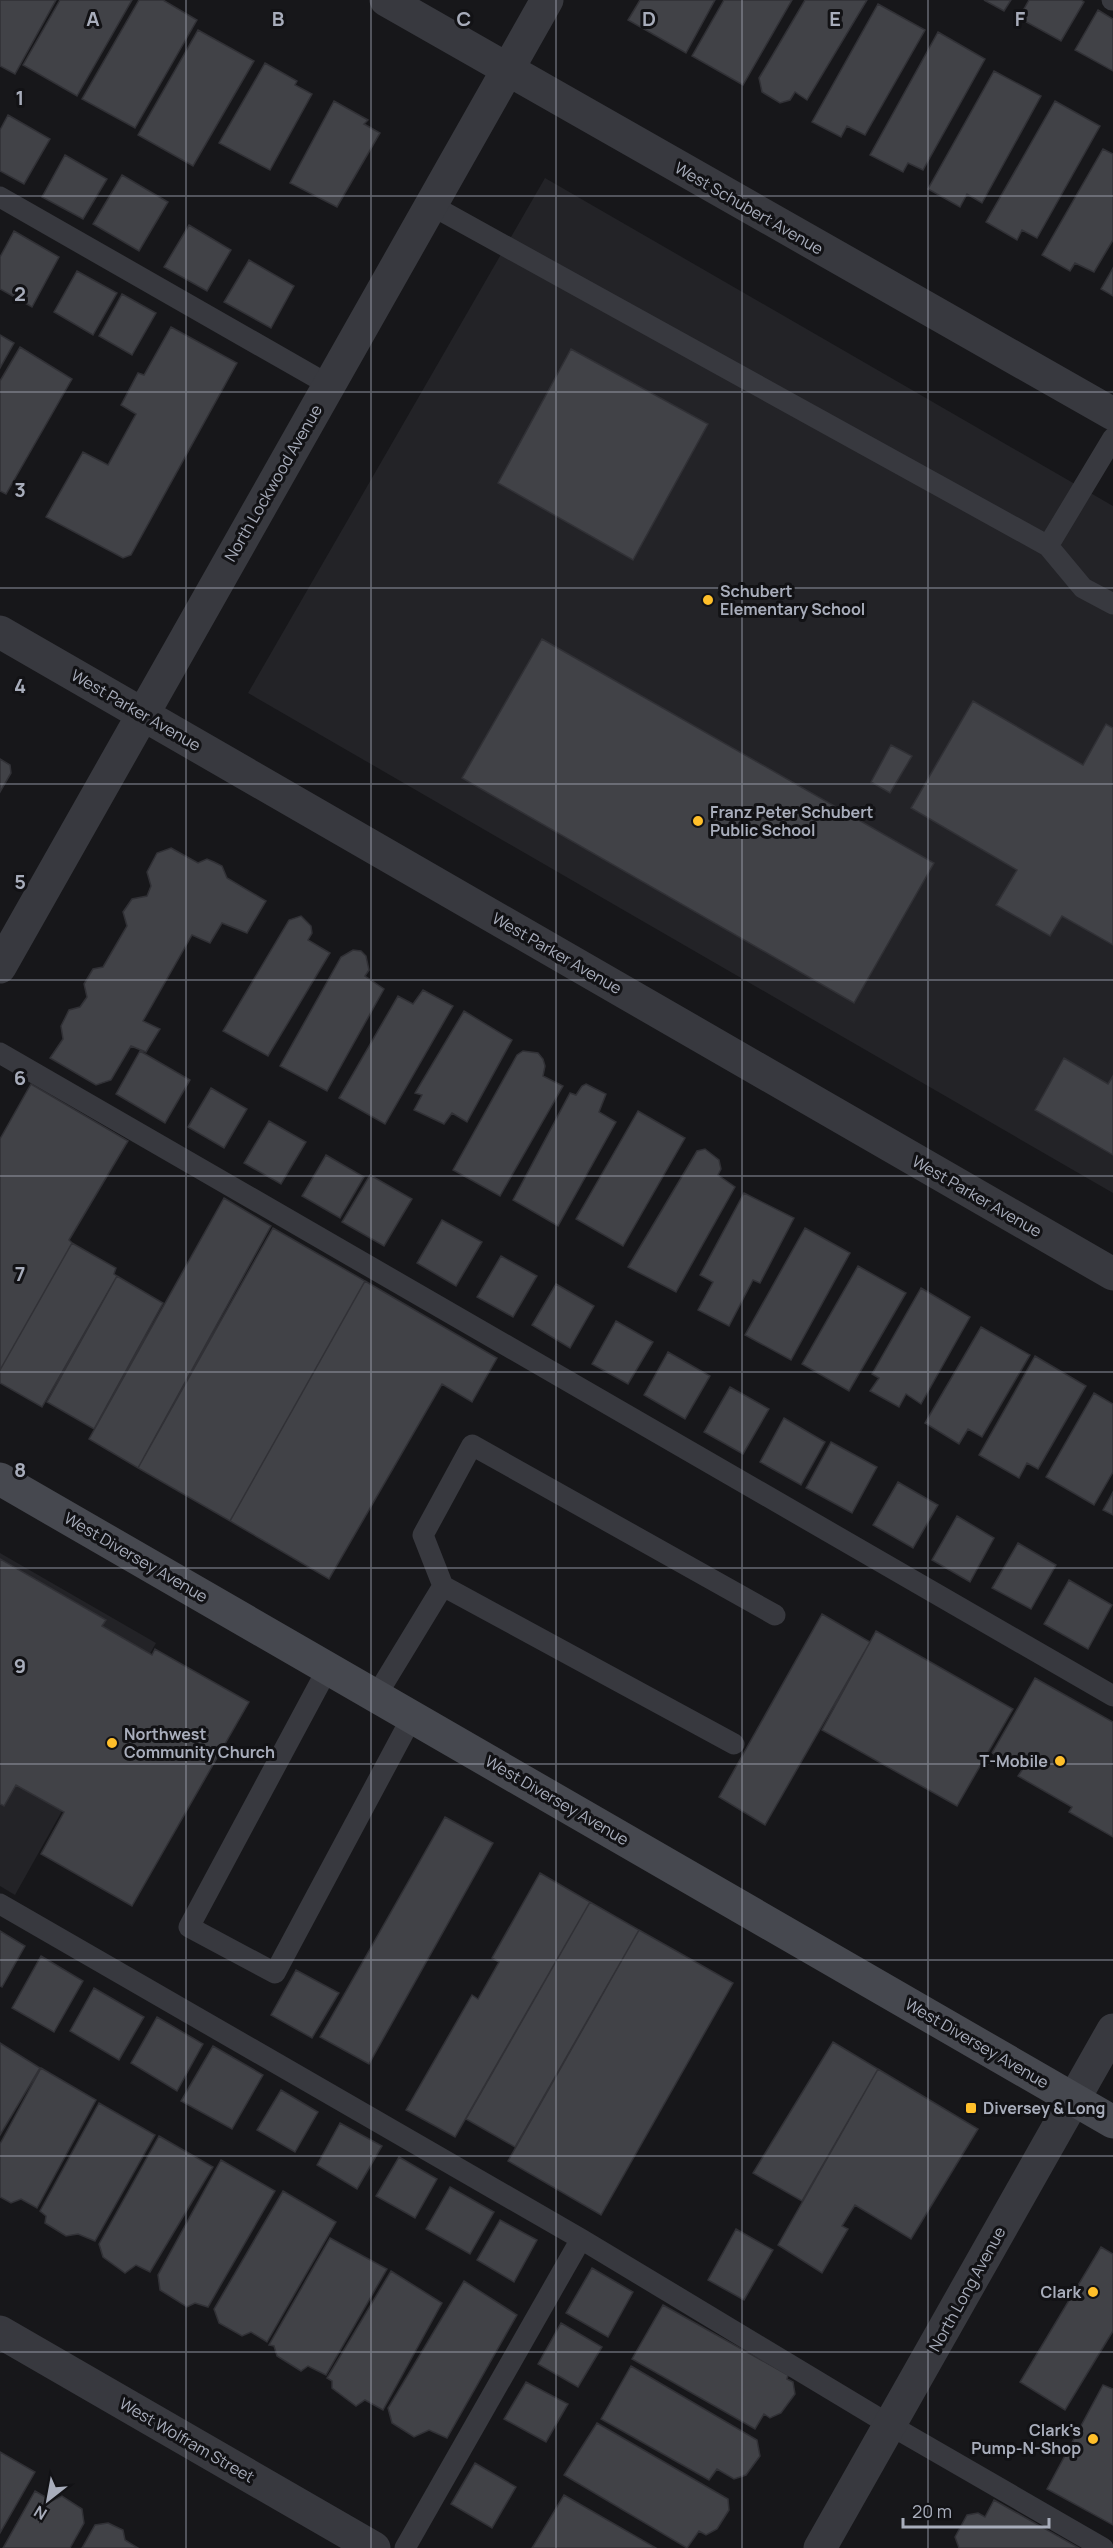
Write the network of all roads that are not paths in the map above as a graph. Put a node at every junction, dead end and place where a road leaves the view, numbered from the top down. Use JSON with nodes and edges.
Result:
{"nodes":[{"id":1,"x":386,"y":0,"type":"edge"},
{"id":2,"x":547,"y":0,"type":"edge"},
{"id":3,"x":508,"y":70,"type":"junction"},
{"id":4,"x":0,"y":197,"type":"edge"},
{"id":5,"x":432,"y":205,"type":"junction"},
{"id":6,"x":329,"y":385,"type":"junction"},
{"id":7,"x":1113,"y":414,"type":"edge"},
{"id":8,"x":1113,"y":438,"type":"edge"},
{"id":9,"x":1048,"y":546,"type":"junction"},
{"id":10,"x":1113,"y":604,"type":"edge"},
{"id":11,"x":0,"y":632,"type":"edge"},
{"id":12,"x":142,"y":714,"type":"junction"},
{"id":13,"x":0,"y":968,"type":"edge"},
{"id":14,"x":0,"y":1053,"type":"edge"},
{"id":15,"x":1113,"y":1274,"type":"edge"},
{"id":16,"x":0,"y":1479,"type":"edge"},
{"id":17,"x":443,"y":1586,"type":"junction"},
{"id":18,"x":775,"y":1615,"type":"dead end"},
{"id":19,"x":328,"y":1668,"type":"junction"},
{"id":20,"x":376,"y":1696,"type":"junction"},
{"id":21,"x":1113,"y":1696,"type":"edge"},
{"id":22,"x":412,"y":1717,"type":"junction"},
{"id":23,"x":734,"y":1744,"type":"dead end"},
{"id":24,"x":0,"y":1904,"type":"edge"},
{"id":25,"x":1113,"y":2030,"type":"edge"},
{"id":26,"x":1074,"y":2099,"type":"junction"},
{"id":27,"x":1113,"y":2122,"type":"edge"},
{"id":28,"x":581,"y":2239,"type":"junction"},
{"id":29,"x":0,"y":2332,"type":"edge"},
{"id":30,"x":890,"y":2425,"type":"junction"},
{"id":31,"x":374,"y":2548,"type":"edge"},
{"id":32,"x":405,"y":2548,"type":"edge"},
{"id":33,"x":820,"y":2548,"type":"edge"},
{"id":34,"x":1103,"y":2548,"type":"edge"}],
"edges":[{"from":1,"to":3,"type":"street","name":"West Schubert Avenue"},
{"from":2,"to":3,"type":"street","name":"North Lockwood Avenue"},
{"from":3,"to":5,"type":"street","name":"North Lockwood Avenue"},
{"from":3,"to":7,"type":"street","name":"West Schubert Avenue"},
{"from":4,"to":6,"type":"lane"},
{"from":5,"to":6,"type":"street","name":"North Lockwood Avenue"},
{"from":5,"to":9,"type":"lane"},
{"from":6,"to":12,"type":"street","name":"North Lockwood Avenue"},
{"from":8,"to":9,"type":"lane"},
{"from":9,"to":10,"type":"lane"},
{"from":11,"to":12,"type":"street","name":"West Parker Avenue"},
{"from":12,"to":13,"type":"street","name":"North Lockwood Avenue"},
{"from":12,"to":15,"type":"street","name":"West Parker Avenue"},
{"from":14,"to":21,"type":"lane"},
{"from":16,"to":19,"type":"main road","name":"West Diversey Avenue"},
{"from":17,"to":18,"type":"lane"},
{"from":17,"to":20,"type":"lane"},
{"from":17,"to":23,"type":"lane"},
{"from":19,"to":20,"type":"main road","name":"West Diversey Avenue"},
{"from":19,"to":22,"type":"lane"},
{"from":20,"to":22,"type":"main road","name":"West Diversey Avenue"},
{"from":22,"to":26,"type":"main road","name":"West Diversey Avenue"},
{"from":24,"to":28,"type":"lane"},
{"from":25,"to":26,"type":"street","name":"North Long Avenue"},
{"from":26,"to":27,"type":"main road","name":"West Diversey Avenue"},
{"from":26,"to":30,"type":"street","name":"North Long Avenue"},
{"from":28,"to":30,"type":"lane"},
{"from":28,"to":32,"type":"lane"},
{"from":29,"to":31,"type":"street","name":"West Wolfram Street"},
{"from":30,"to":33,"type":"street","name":"North Long Avenue"},
{"from":30,"to":34,"type":"lane"}]}
